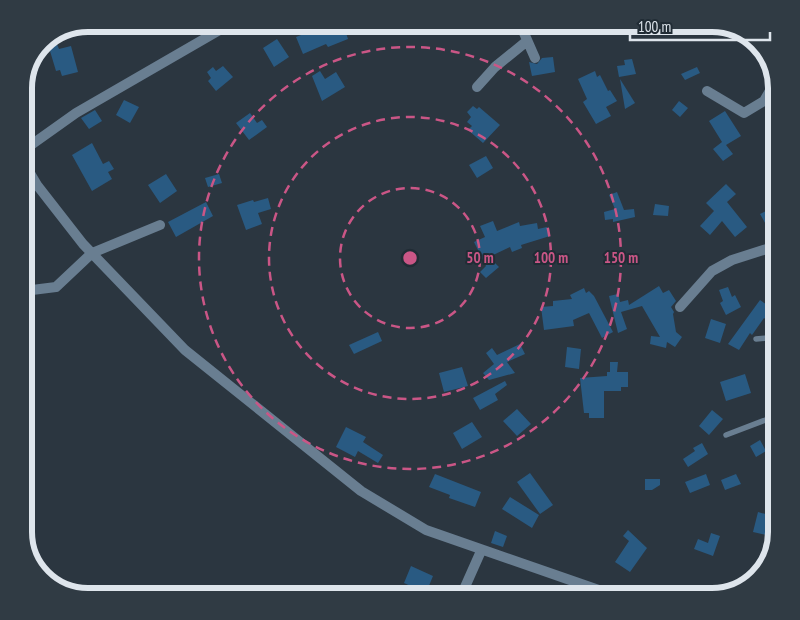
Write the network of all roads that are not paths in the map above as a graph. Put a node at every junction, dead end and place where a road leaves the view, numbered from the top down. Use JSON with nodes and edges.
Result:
{"nodes":[{"id":1,"x":216,"y":32,"type":"edge"},
{"id":2,"x":523,"y":32,"type":"edge"},
{"id":3,"x":527,"y":41,"type":"junction"},
{"id":4,"x":535,"y":58,"type":"dead end"},
{"id":5,"x":477,"y":87,"type":"dead end"},
{"id":6,"x":707,"y":91,"type":"dead end"},
{"id":7,"x":768,"y":94,"type":"edge"},
{"id":8,"x":33,"y":144,"type":"edge"},
{"id":9,"x":33,"y":178,"type":"edge"},
{"id":10,"x":160,"y":226,"type":"dead end"},
{"id":11,"x":768,"y":249,"type":"edge"},
{"id":12,"x":92,"y":254,"type":"junction"},
{"id":13,"x":33,"y":291,"type":"edge"},
{"id":14,"x":680,"y":307,"type":"dead end"},
{"id":15,"x":768,"y":338,"type":"edge"},
{"id":16,"x":756,"y":339,"type":"dead end"},
{"id":17,"x":768,"y":419,"type":"edge"},
{"id":18,"x":726,"y":435,"type":"dead end"},
{"id":19,"x":481,"y":551,"type":"junction"},
{"id":20,"x":465,"y":588,"type":"edge"},
{"id":21,"x":592,"y":588,"type":"edge"}],
"edges":[{"from":1,"to":8,"type":"street"},
{"from":2,"to":3,"type":"street"},
{"from":3,"to":4,"type":"street"},
{"from":3,"to":5,"type":"street"},
{"from":6,"to":7,"type":"street"},
{"from":9,"to":12,"type":"street"},
{"from":10,"to":12,"type":"street"},
{"from":11,"to":14,"type":"street"},
{"from":12,"to":13,"type":"street"},
{"from":12,"to":19,"type":"street"},
{"from":15,"to":16,"type":"lane"},
{"from":17,"to":18,"type":"lane"},
{"from":19,"to":20,"type":"street"},
{"from":19,"to":21,"type":"street"}]}
